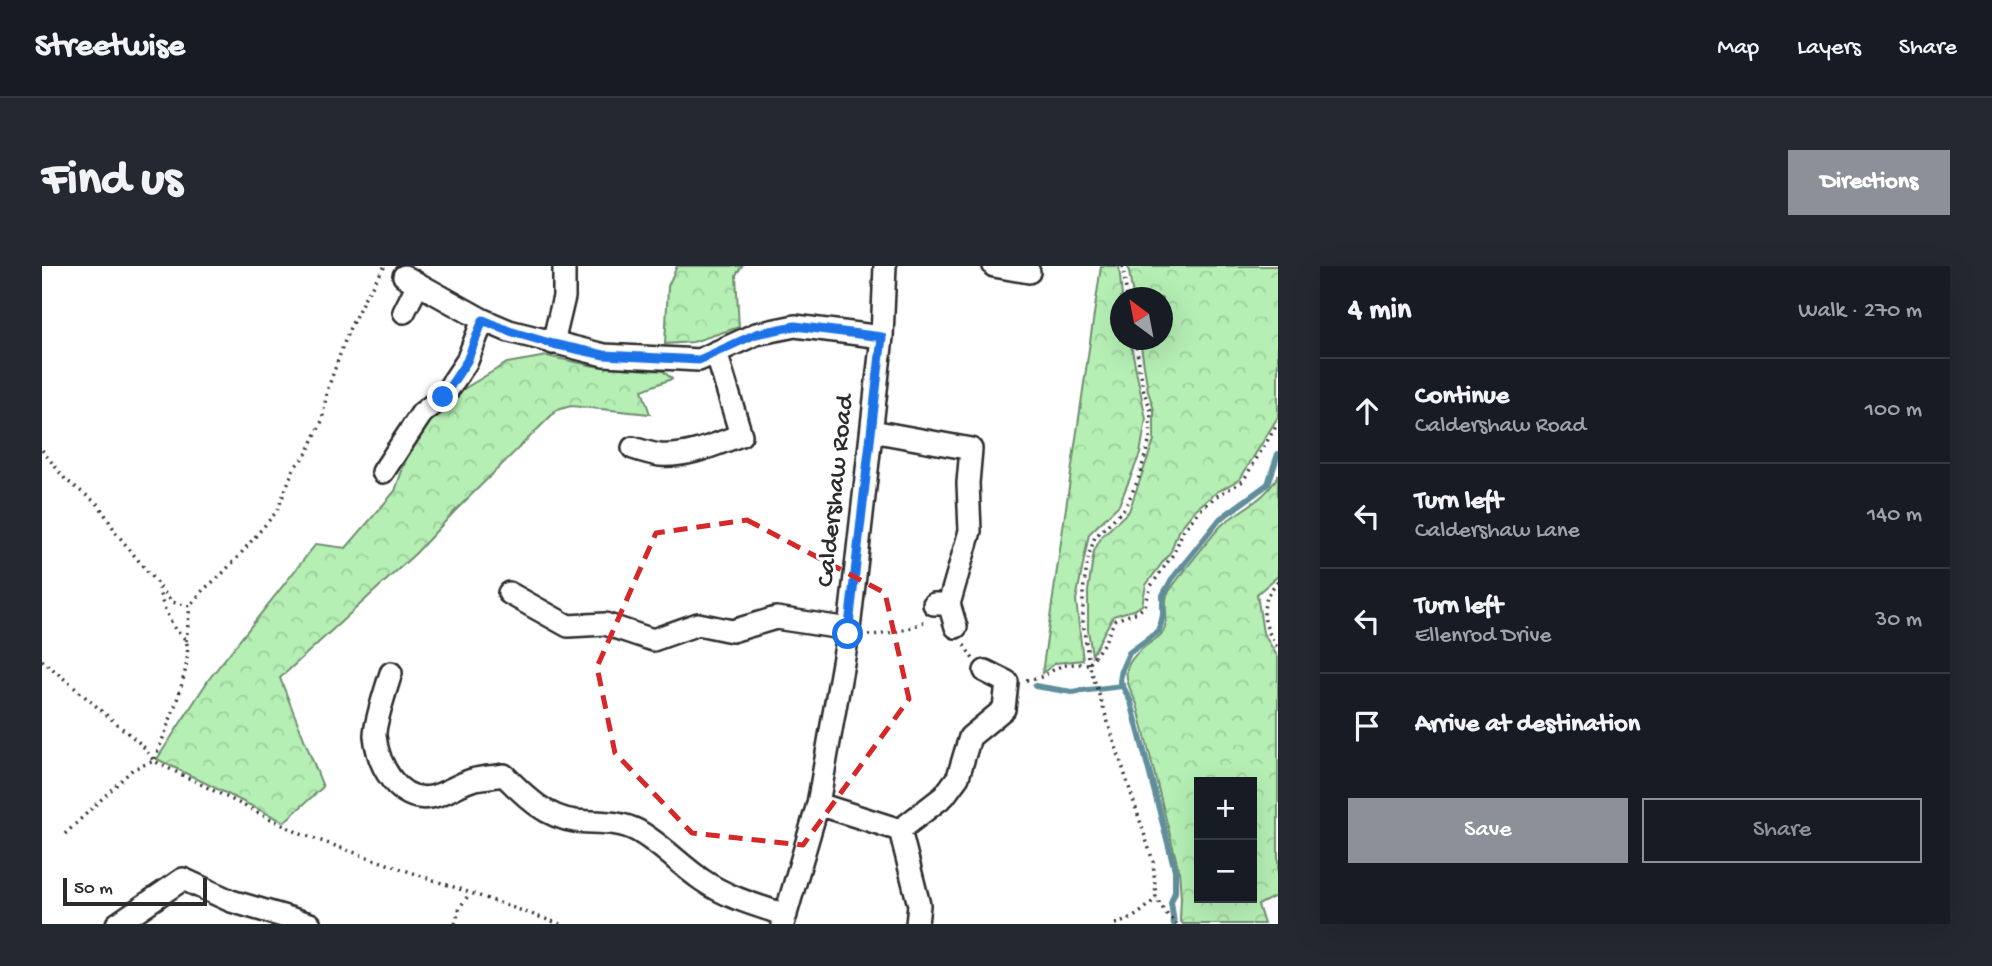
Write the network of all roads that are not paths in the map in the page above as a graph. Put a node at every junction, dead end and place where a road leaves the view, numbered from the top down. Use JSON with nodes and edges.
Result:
{"nodes":[{"id":1,"x":564,"y":266,"type":"edge"},
{"id":2,"x":885,"y":266,"type":"edge"},
{"id":3,"x":1001,"y":267,"type":"edge"},
{"id":4,"x":1029,"y":272,"type":"dead end"},
{"id":5,"x":404,"y":312,"type":"dead end"},
{"id":6,"x":483,"y":320,"type":"junction"},
{"id":7,"x":882,"y":337,"type":"junction"},
{"id":8,"x":553,"y":344,"type":"junction"},
{"id":9,"x":716,"y":352,"type":"junction"},
{"id":10,"x":872,"y":432,"type":"junction"},
{"id":11,"x":633,"y":448,"type":"dead end"},
{"id":12,"x":383,"y":472,"type":"dead end"},
{"id":13,"x":509,"y":593,"type":"dead end"},
{"id":14,"x":956,"y":627,"type":"road end"},
{"id":15,"x":849,"y":632,"type":"junction"},
{"id":16,"x":985,"y":671,"type":"road end"},
{"id":17,"x":391,"y":673,"type":"dead end"},
{"id":18,"x":818,"y":804,"type":"junction"},
{"id":19,"x":900,"y":830,"type":"junction"},
{"id":20,"x":143,"y":917,"type":"edge"},
{"id":21,"x":785,"y":920,"type":"edge"},
{"id":22,"x":117,"y":924,"type":"edge"},
{"id":23,"x":310,"y":924,"type":"edge"},
{"id":24,"x":918,"y":924,"type":"edge"}],
"edges":[{"from":1,"to":8,"type":"street"},
{"from":2,"to":7,"type":"street","name":"Caldershaw Road"},
{"from":3,"to":4,"type":"street"},
{"from":5,"to":6,"type":"street"},
{"from":6,"to":8,"type":"street"},
{"from":6,"to":12,"type":"street"},
{"from":7,"to":9,"type":"street"},
{"from":7,"to":10,"type":"street","name":"Caldershaw Road"},
{"from":8,"to":9,"type":"street"},
{"from":9,"to":11,"type":"street"},
{"from":10,"to":14,"type":"street"},
{"from":10,"to":15,"type":"street","name":"Caldershaw Road"},
{"from":13,"to":15,"type":"street"},
{"from":15,"to":18,"type":"street","name":"Caldershaw Road"},
{"from":16,"to":19,"type":"street"},
{"from":17,"to":21,"type":"street"},
{"from":18,"to":19,"type":"street"},
{"from":18,"to":21,"type":"street","name":"Caldershaw Road"},
{"from":19,"to":24,"type":"street"},
{"from":20,"to":22,"type":"street"},
{"from":20,"to":23,"type":"street"}]}
